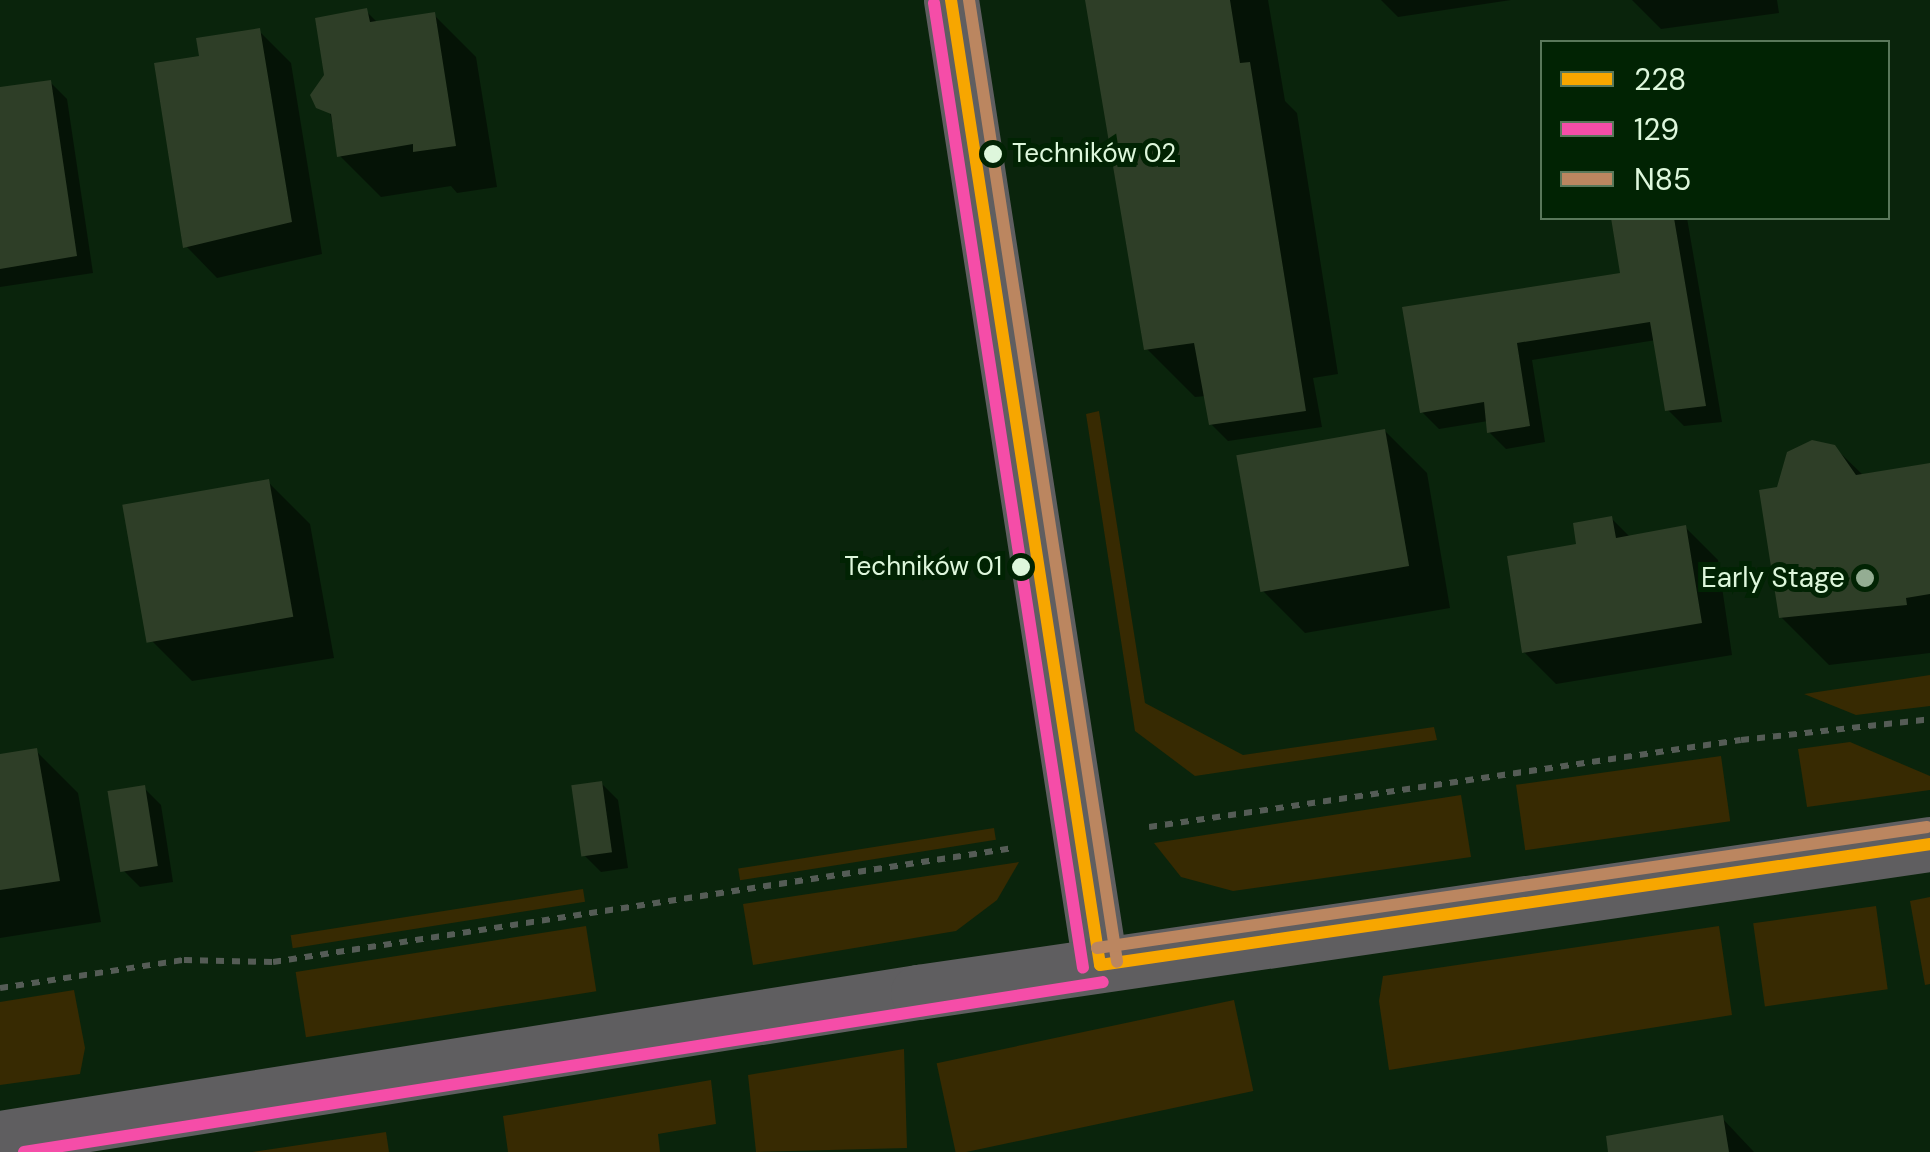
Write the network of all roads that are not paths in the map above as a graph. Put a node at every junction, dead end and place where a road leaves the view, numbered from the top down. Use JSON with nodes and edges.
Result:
{"nodes":[{"id":1,"x":951,"y":0,"type":"edge"},
{"id":2,"x":1930,"y":844,"type":"edge"},
{"id":3,"x":1100,"y":965,"type":"junction"},
{"id":4,"x":0,"y":1138,"type":"edge"}],
"edges":[{"from":1,"to":3,"type":"street"},
{"from":2,"to":3,"type":"street"},
{"from":3,"to":4,"type":"street"}]}
